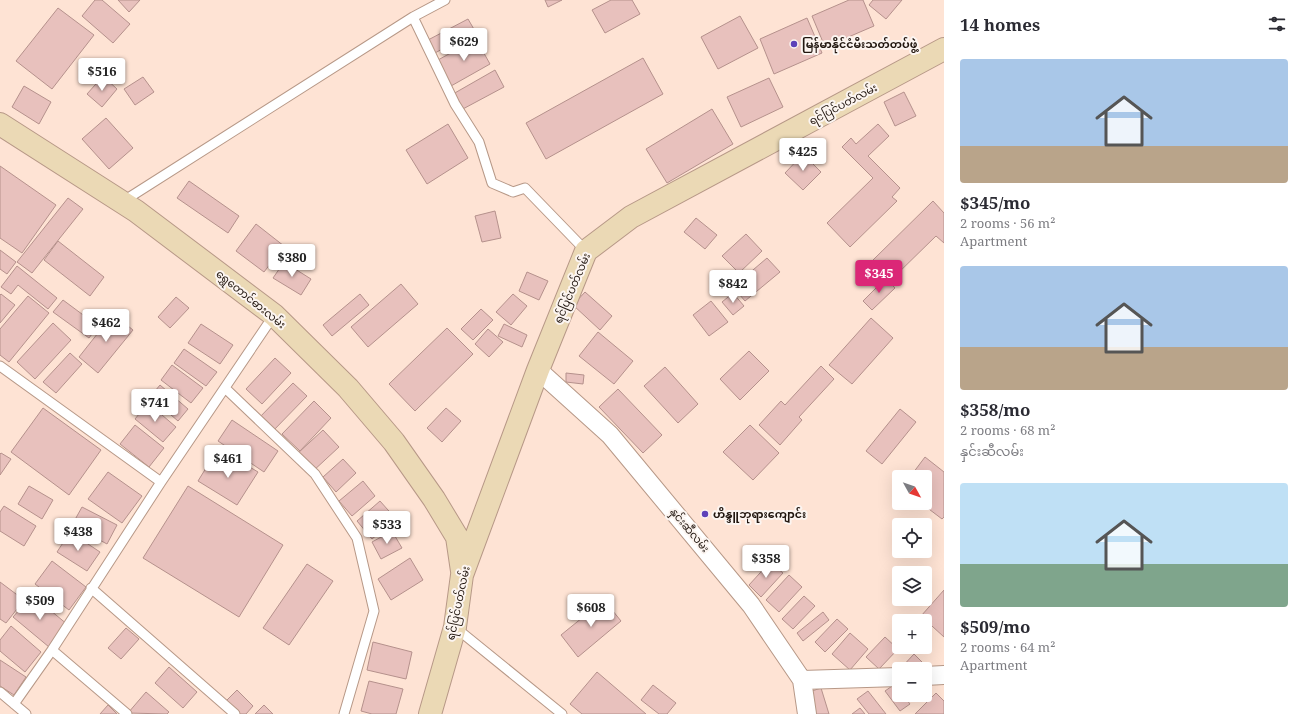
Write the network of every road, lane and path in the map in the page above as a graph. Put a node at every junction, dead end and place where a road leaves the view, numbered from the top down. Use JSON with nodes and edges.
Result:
{"nodes":[{"id":1,"x":445,"y":0,"type":"edge"},
{"id":2,"x":413,"y":17,"type":"junction"},
{"id":3,"x":944,"y":49,"type":"edge"},
{"id":4,"x":0,"y":124,"type":"edge"},
{"id":5,"x":122,"y":202,"type":"junction"},
{"id":6,"x":586,"y":251,"type":"junction"},
{"id":7,"x":274,"y":315,"type":"junction"},
{"id":8,"x":0,"y":366,"type":"edge"},
{"id":9,"x":538,"y":370,"type":"junction"},
{"id":10,"x":225,"y":388,"type":"junction"},
{"id":11,"x":161,"y":482,"type":"junction"},
{"id":12,"x":462,"y":575,"type":"junction"},
{"id":13,"x":91,"y":588,"type":"junction"},
{"id":14,"x":455,"y":627,"type":"junction"},
{"id":15,"x":52,"y":650,"type":"junction"},
{"id":16,"x":944,"y":675,"type":"edge"},
{"id":17,"x":932,"y":676,"type":"edge"},
{"id":18,"x":892,"y":677,"type":"edge"},
{"id":19,"x":802,"y":680,"type":"junction"},
{"id":20,"x":0,"y":692,"type":"edge"},
{"id":21,"x":14,"y":704,"type":"junction"},
{"id":22,"x":225,"y":711,"type":"edge"},
{"id":23,"x":26,"y":714,"type":"edge"},
{"id":24,"x":127,"y":714,"type":"edge"},
{"id":25,"x":235,"y":714,"type":"edge"},
{"id":26,"x":344,"y":714,"type":"edge"},
{"id":27,"x":430,"y":714,"type":"edge"},
{"id":28,"x":562,"y":714,"type":"edge"},
{"id":29,"x":807,"y":714,"type":"edge"}],
"edges":[{"from":1,"to":2,"type":"lane"},
{"from":2,"to":5,"type":"lane"},
{"from":2,"to":6,"type":"lane"},
{"from":3,"to":6,"type":"street","name":"ရင်ပြင်ပတ်လမ်း"},
{"from":4,"to":5,"type":"street","name":"ရွှေတောင်ဓားလမ်း"},
{"from":5,"to":7,"type":"street","name":"ရွှေတောင်ဓားလမ်း"},
{"from":6,"to":9,"type":"street","name":"ရင်ပြင်ပတ်လမ်း"},
{"from":7,"to":10,"type":"lane"},
{"from":7,"to":12,"type":"street","name":"ရွှေတောင်ဓားလမ်း"},
{"from":8,"to":11,"type":"lane"},
{"from":9,"to":12,"type":"street","name":"ရင်ပြင်ပတ်လမ်း"},
{"from":9,"to":19,"type":"street","name":"နှင်းဆီလမ်း"},
{"from":10,"to":11,"type":"lane"},
{"from":10,"to":26,"type":"lane"},
{"from":11,"to":13,"type":"lane"},
{"from":12,"to":14,"type":"street","name":"ရင်ပြင်ပတ်လမ်း"},
{"from":13,"to":15,"type":"lane"},
{"from":13,"to":22,"type":"lane"},
{"from":14,"to":27,"type":"street","name":"ရင်ပြင်ပတ်လမ်း"},
{"from":14,"to":28,"type":"lane"},
{"from":15,"to":21,"type":"lane"},
{"from":15,"to":24,"type":"lane"},
{"from":16,"to":17,"type":"street"},
{"from":18,"to":19,"type":"street"},
{"from":19,"to":29,"type":"street","name":"နှင်းဆီလမ်း"},
{"from":20,"to":21,"type":"lane"},
{"from":21,"to":23,"type":"lane"},
{"from":22,"to":25,"type":"lane"}]}
